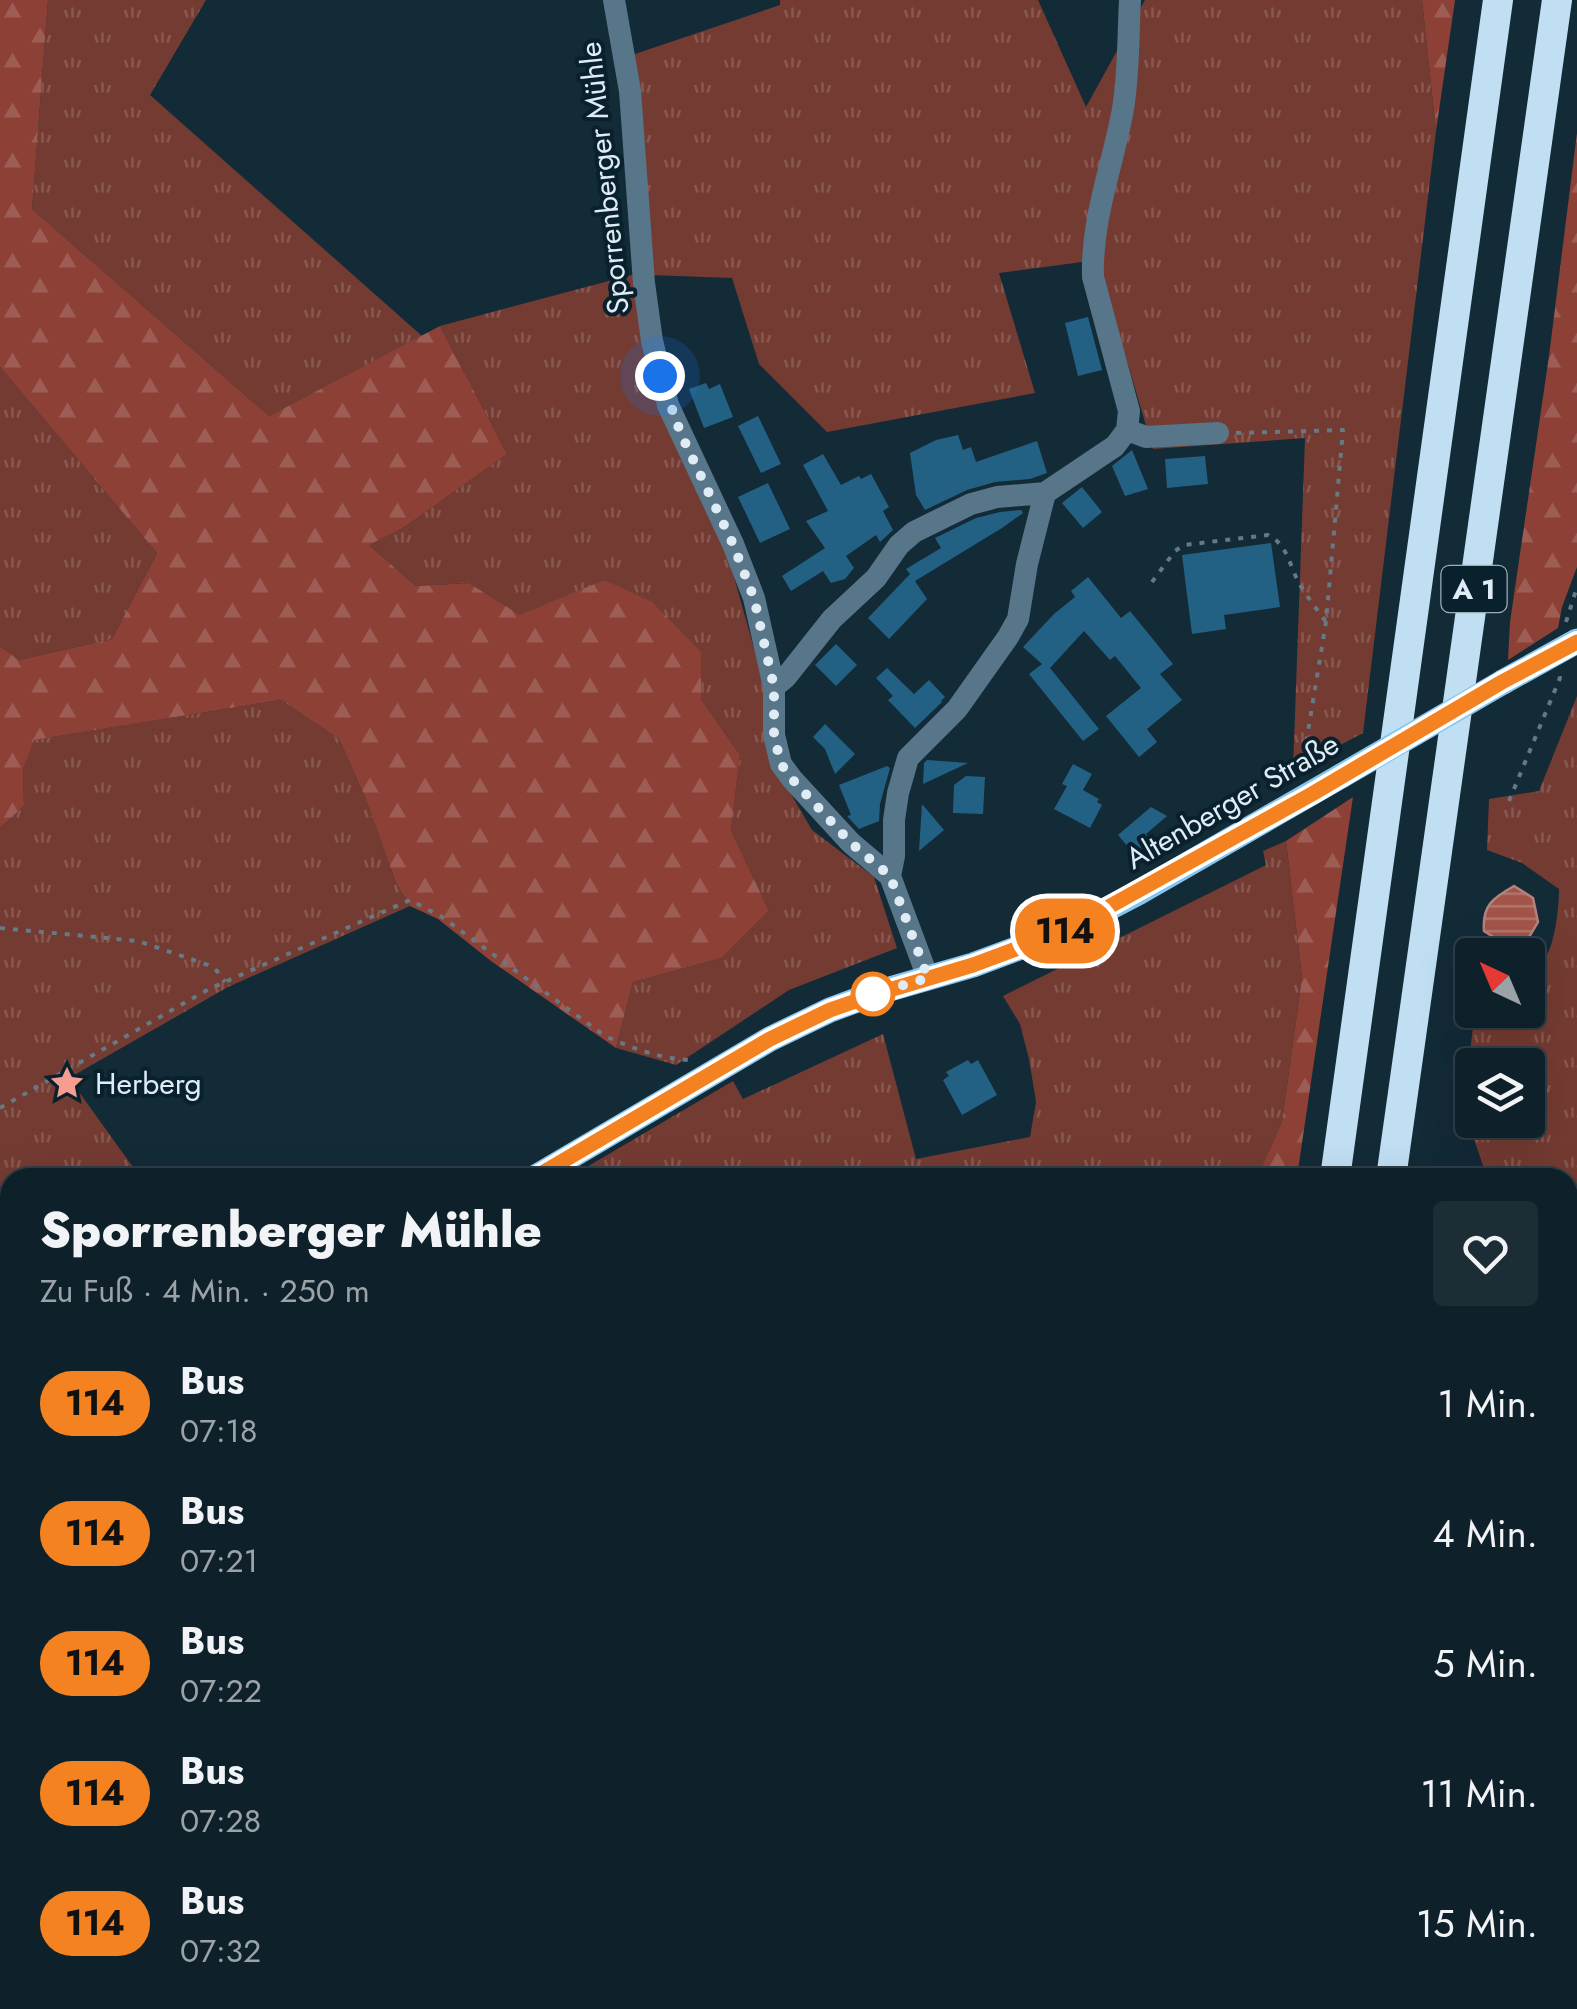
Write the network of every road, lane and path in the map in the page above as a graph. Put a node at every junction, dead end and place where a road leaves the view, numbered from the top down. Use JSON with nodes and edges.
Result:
{"nodes":[{"id":1,"x":614,"y":0,"type":"edge"},
{"id":2,"x":1130,"y":0,"type":"edge"},
{"id":3,"x":1498,"y":0,"type":"edge"},
{"id":4,"x":1557,"y":0,"type":"edge"},
{"id":5,"x":1128,"y":430,"type":"junction"},
{"id":6,"x":1218,"y":433,"type":"joint"},
{"id":7,"x":1045,"y":494,"type":"junction"},
{"id":8,"x":1152,"y":582,"type":"dead end"},
{"id":9,"x":1577,"y":587,"type":"edge"},
{"id":10,"x":1326,"y":622,"type":"junction"},
{"id":11,"x":1565,"y":648,"type":"edge"},
{"id":12,"x":774,"y":687,"type":"junction"},
{"id":13,"x":1312,"y":794,"type":"junction"},
{"id":14,"x":1509,"y":802,"type":"dead end"},
{"id":15,"x":890,"y":876,"type":"junction"},
{"id":16,"x":0,"y":928,"type":"edge"},
{"id":17,"x":928,"y":978,"type":"junction"},
{"id":18,"x":226,"y":982,"type":"junction"},
{"id":19,"x":710,"y":1075,"type":"junction"},
{"id":20,"x":0,"y":1108,"type":"edge"},
{"id":21,"x":551,"y":1168,"type":"edge"},
{"id":22,"x":1336,"y":1168,"type":"edge"},
{"id":23,"x":1392,"y":1168,"type":"edge"}],
"edges":[{"from":1,"to":12,"type":"street","name":"Sporrenberger Mühle"},
{"from":2,"to":5,"type":"street"},
{"from":3,"to":22,"type":"highway","number":"A 1"},
{"from":4,"to":23,"type":"highway","number":"A 1"},
{"from":5,"to":6,"type":"street"},
{"from":5,"to":7,"type":"street"},
{"from":6,"to":10,"type":"path"},
{"from":7,"to":12,"type":"street"},
{"from":7,"to":15,"type":"street","name":"Sporrenberger Mühle"},
{"from":8,"to":10,"type":"path"},
{"from":9,"to":11,"type":"path"},
{"from":10,"to":13,"type":"path"},
{"from":11,"to":13,"type":"main road","name":"Altenberger Straße","bridge":true},
{"from":11,"to":14,"type":"path"},
{"from":12,"to":15,"type":"street","name":"Sporrenberger Mühle"},
{"from":13,"to":17,"type":"main road","name":"Altenberger Straße"},
{"from":15,"to":17,"type":"street","name":"Sporrenberger Mühle"},
{"from":16,"to":18,"type":"path"},
{"from":17,"to":19,"type":"main road","name":"Altenberger Straße"},
{"from":18,"to":19,"type":"path"},
{"from":18,"to":20,"type":"path"},
{"from":19,"to":21,"type":"main road","name":"Altenberger Straße"}]}
